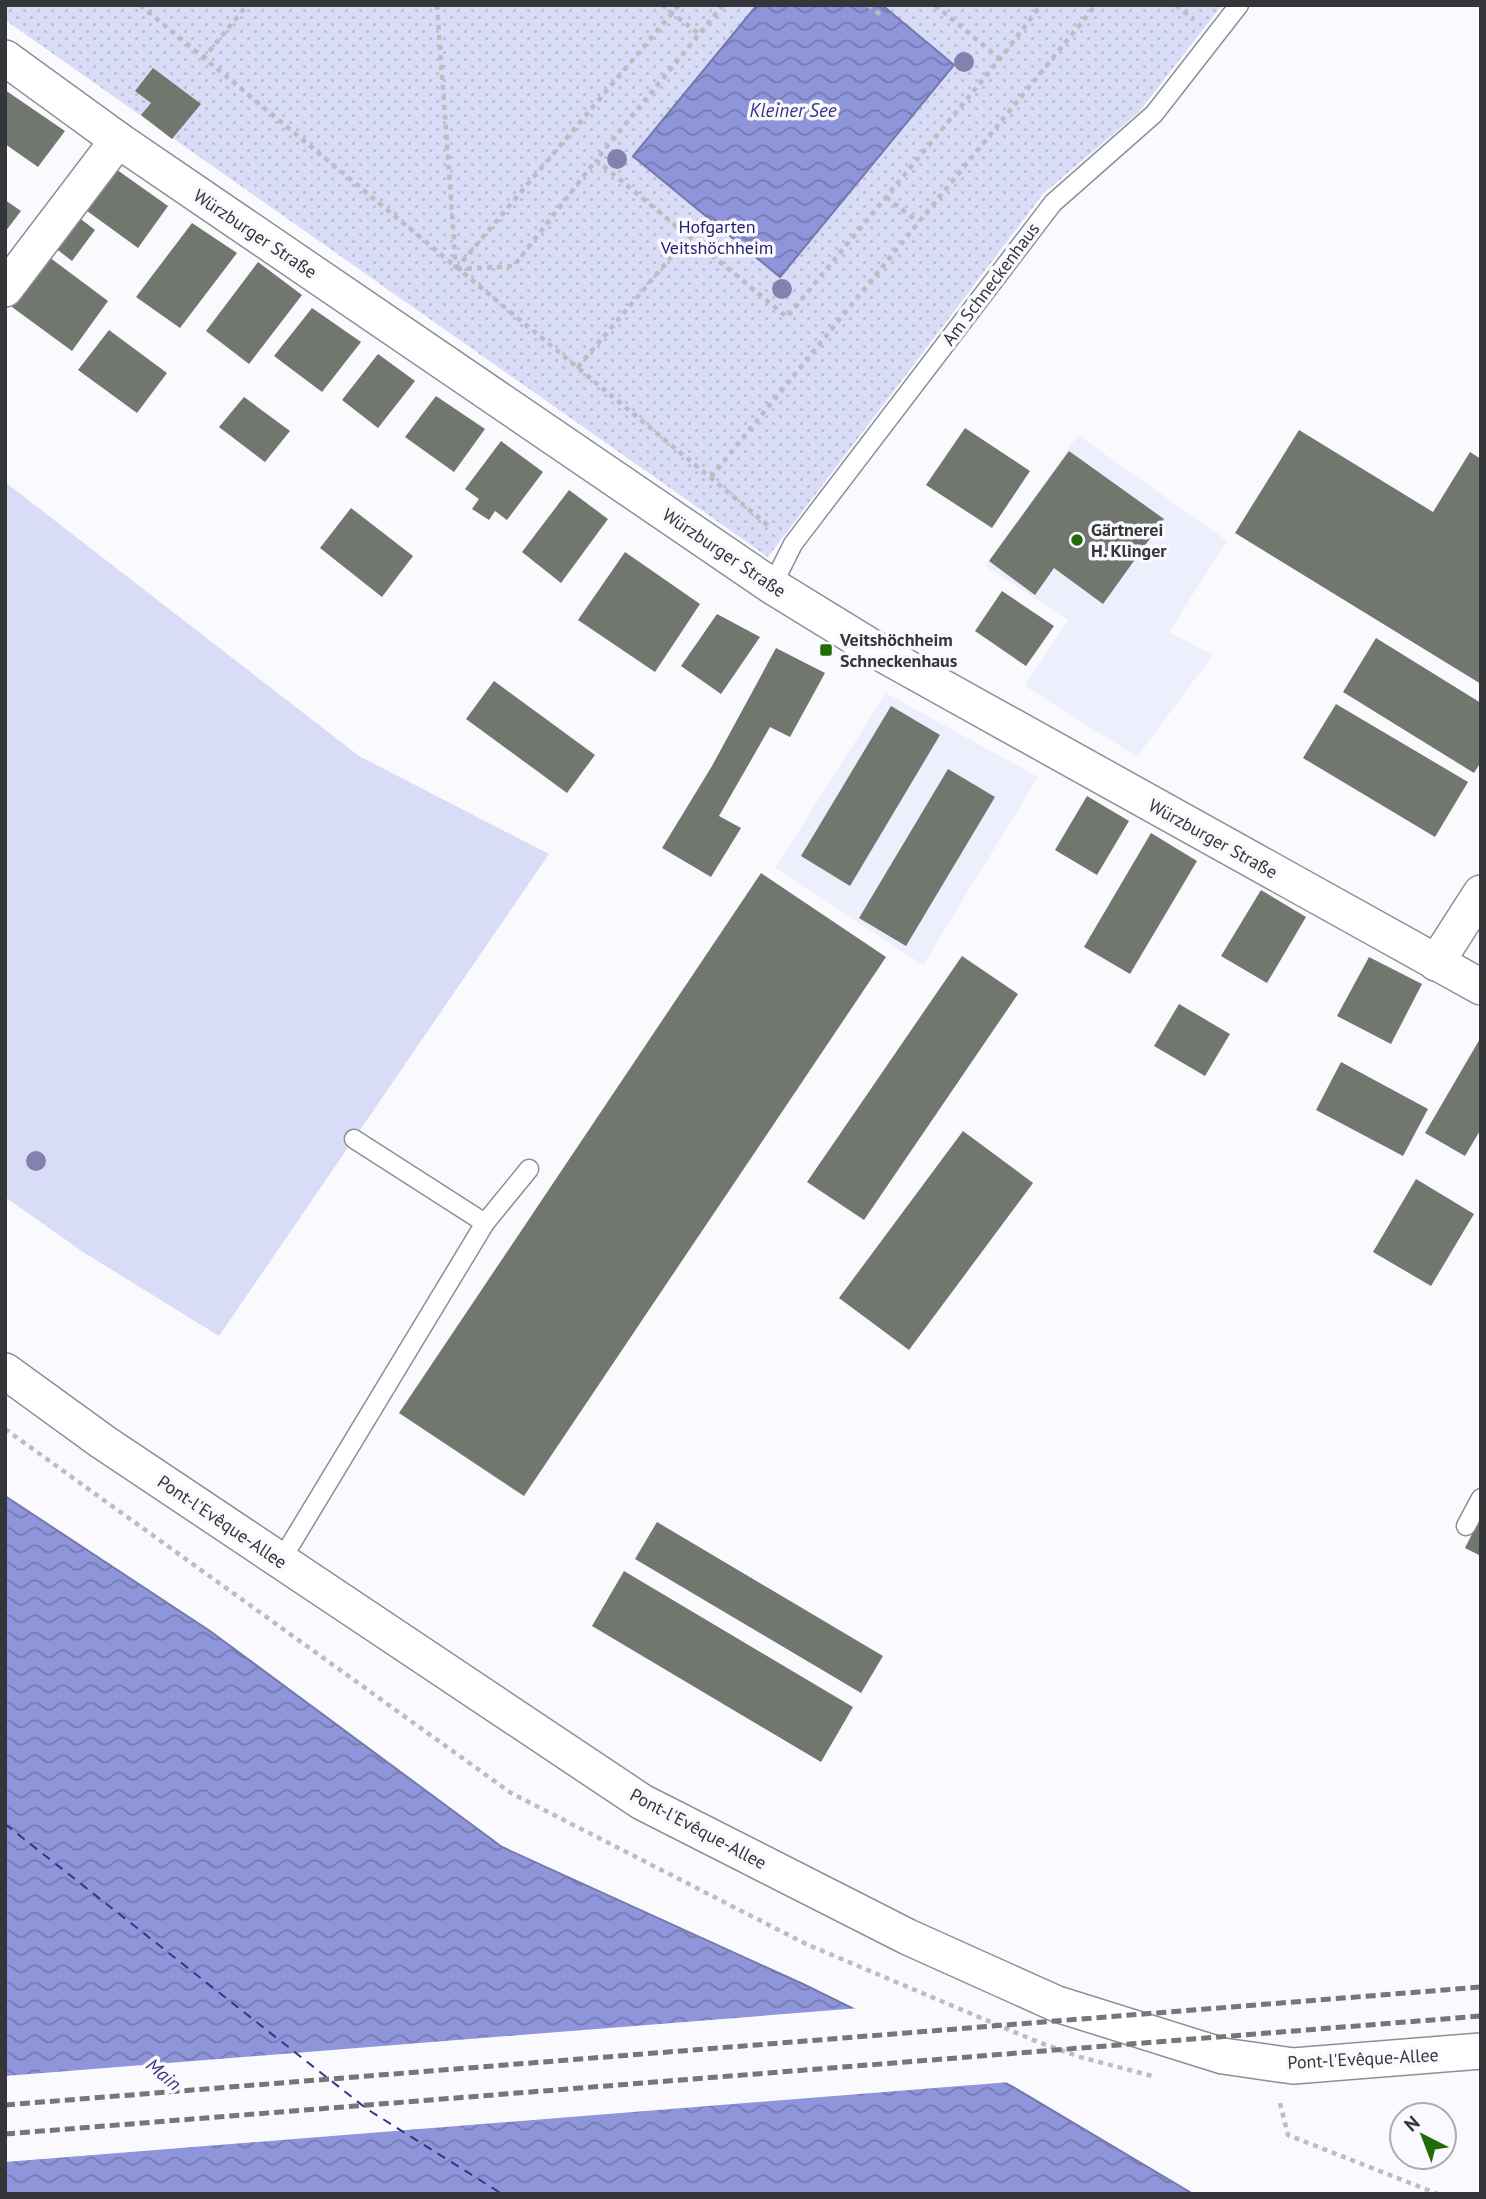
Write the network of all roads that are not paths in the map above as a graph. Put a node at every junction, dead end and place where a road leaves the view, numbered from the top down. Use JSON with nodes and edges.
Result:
{"nodes":[{"id":1,"x":1239,"y":5,"type":"edge"},
{"id":2,"x":5,"y":58,"type":"edge"},
{"id":3,"x":118,"y":140,"type":"junction"},
{"id":4,"x":5,"y":289,"type":"edge"},
{"id":5,"x":772,"y":586,"type":"junction"},
{"id":6,"x":1481,"y":893,"type":"edge"},
{"id":7,"x":1436,"y":964,"type":"junction"},
{"id":8,"x":1481,"y":987,"type":"edge"},
{"id":9,"x":354,"y":1139,"type":"dead end"},
{"id":10,"x":529,"y":1169,"type":"dead end"},
{"id":11,"x":485,"y":1223,"type":"junction"},
{"id":12,"x":5,"y":1371,"type":"edge"},
{"id":13,"x":1481,"y":1498,"type":"edge"},
{"id":14,"x":1466,"y":1526,"type":"dead end"},
{"id":15,"x":280,"y":1562,"type":"junction"},
{"id":16,"x":1481,"y":2051,"type":"edge"}],
"edges":[{"from":1,"to":5,"type":"lane","name":"Am Schneckenhaus"},
{"from":2,"to":3,"type":"street","name":"Würzburger Straße"},
{"from":3,"to":4,"type":"street"},
{"from":3,"to":5,"type":"street","name":"Würzburger Straße"},
{"from":5,"to":7,"type":"street","name":"Würzburger Straße"},
{"from":6,"to":7,"type":"street"},
{"from":7,"to":8,"type":"street","name":"Würzburger Straße"},
{"from":9,"to":11,"type":"lane"},
{"from":10,"to":11,"type":"lane"},
{"from":11,"to":15,"type":"lane"},
{"from":12,"to":15,"type":"street","name":"Pont-l'Evêque-Allee"},
{"from":13,"to":14,"type":"lane"},
{"from":15,"to":16,"type":"street","name":"Pont-l'Evêque-Allee"}]}
